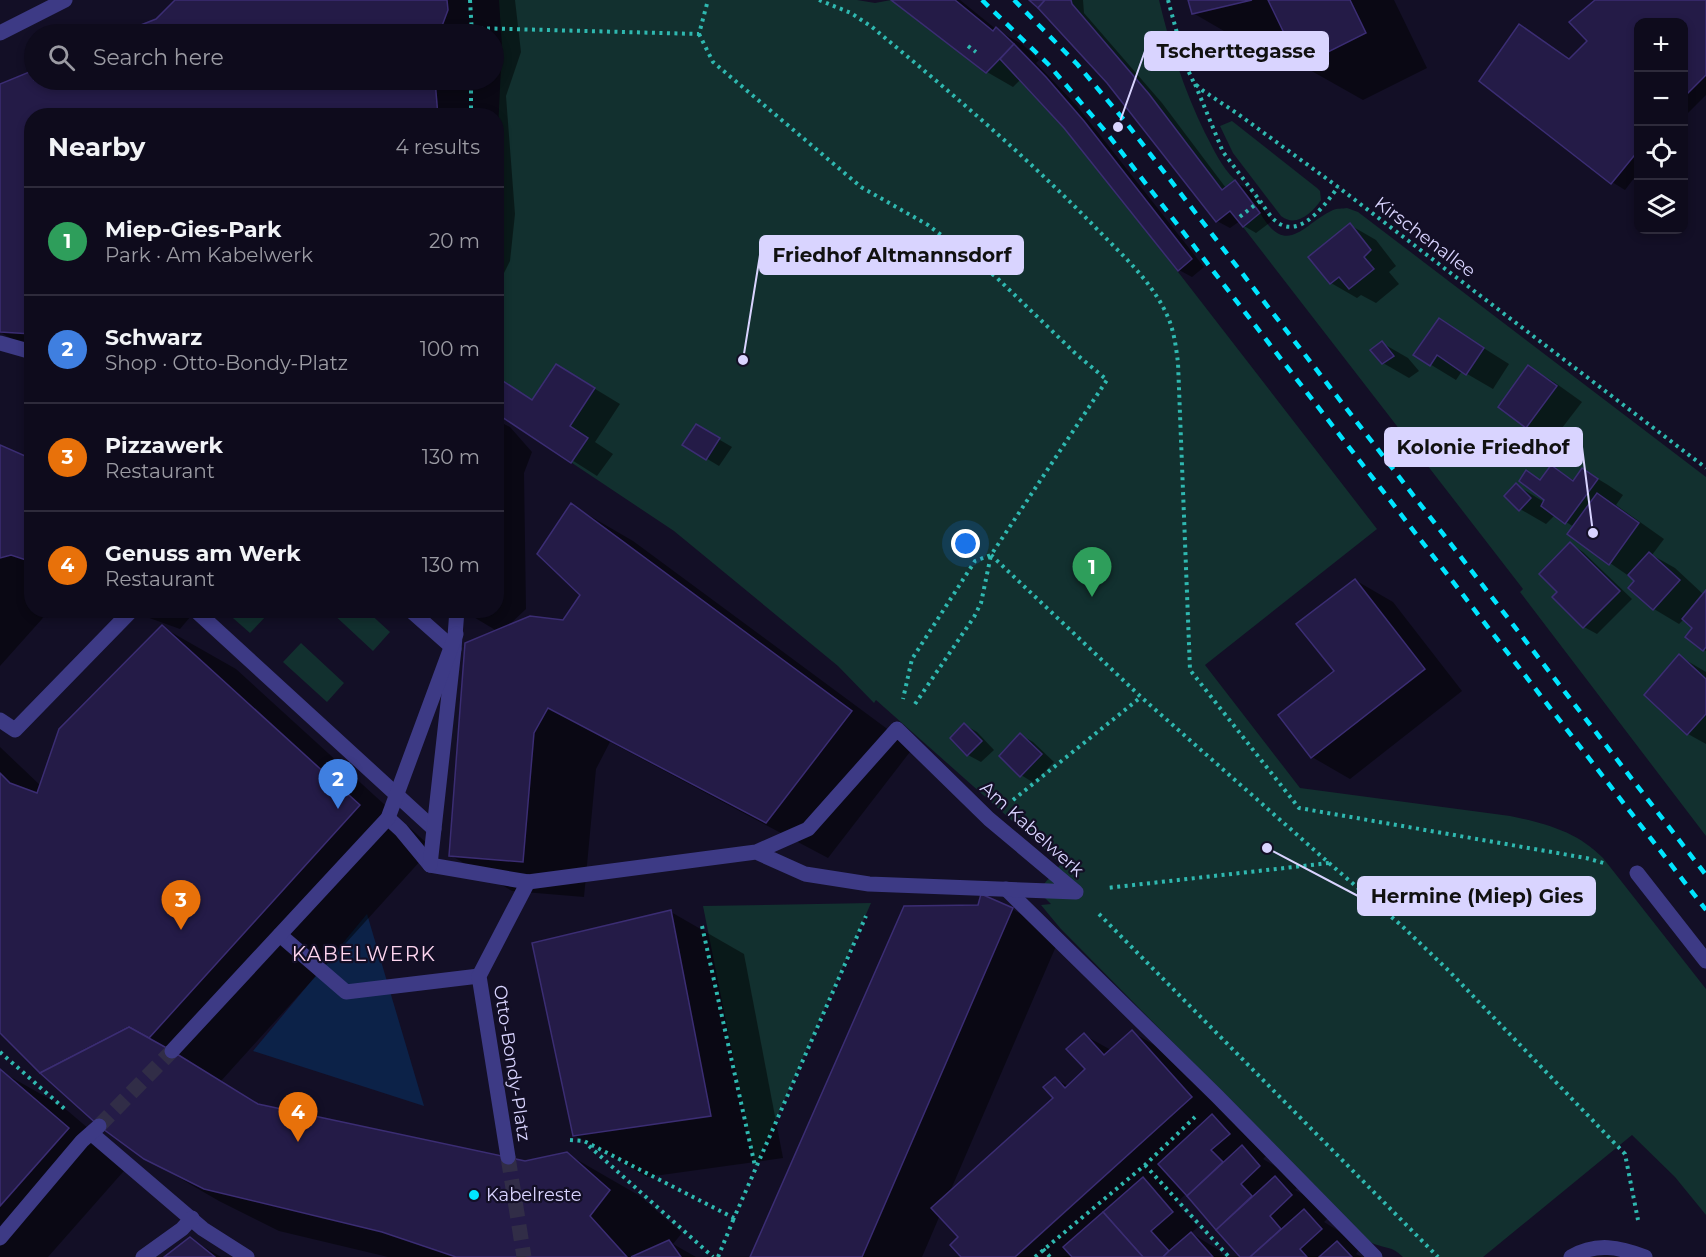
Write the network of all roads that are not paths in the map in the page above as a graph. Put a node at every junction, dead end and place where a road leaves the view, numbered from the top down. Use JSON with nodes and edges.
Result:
{"nodes":[{"id":1,"x":65,"y":0,"type":"edge"},
{"id":2,"x":0,"y":33,"type":"edge"},
{"id":3,"x":0,"y":343,"type":"edge"},
{"id":4,"x":24,"y":350,"type":"edge"},
{"id":5,"x":124,"y":618,"type":"edge"},
{"id":6,"x":204,"y":618,"type":"edge"},
{"id":7,"x":421,"y":618,"type":"edge"},
{"id":8,"x":456,"y":618,"type":"edge"},
{"id":9,"x":454,"y":643,"type":"junction"},
{"id":10,"x":0,"y":720,"type":"edge"},
{"id":11,"x":396,"y":795,"type":"junction"},
{"id":12,"x":388,"y":818,"type":"junction"},
{"id":13,"x":434,"y":829,"type":"junction"},
{"id":14,"x":756,"y":852,"type":"junction"},
{"id":15,"x":430,"y":865,"type":"junction"},
{"id":16,"x":1637,"y":873,"type":"road end"},
{"id":17,"x":528,"y":882,"type":"junction"},
{"id":18,"x":1006,"y":889,"type":"junction"},
{"id":19,"x":280,"y":935,"type":"junction"},
{"id":20,"x":1706,"y":961,"type":"edge"},
{"id":21,"x":478,"y":976,"type":"junction"},
{"id":22,"x":172,"y":1051,"type":"tunnel mouth"},
{"id":23,"x":508,"y":1157,"type":"tunnel mouth"},
{"id":24,"x":187,"y":1223,"type":"junction"},
{"id":25,"x":0,"y":1238,"type":"edge"},
{"id":26,"x":143,"y":1257,"type":"edge"},
{"id":27,"x":247,"y":1257,"type":"edge"},
{"id":28,"x":1375,"y":1257,"type":"edge"},
{"id":29,"x":1571,"y":1257,"type":"edge"},
{"id":30,"x":1645,"y":1257,"type":"edge"}],
"edges":[{"from":1,"to":2,"type":"street"},
{"from":3,"to":4,"type":"street"},
{"from":5,"to":10,"type":"street"},
{"from":6,"to":11,"type":"street"},
{"from":7,"to":9,"type":"street"},
{"from":8,"to":9,"type":"street"},
{"from":9,"to":11,"type":"street"},
{"from":9,"to":13,"type":"street"},
{"from":11,"to":12,"type":"street"},
{"from":11,"to":13,"type":"street"},
{"from":12,"to":15,"type":"street"},
{"from":12,"to":19,"type":"street"},
{"from":13,"to":15,"type":"street"},
{"from":14,"to":17,"type":"street"},
{"from":14,"to":18,"type":"street","name":"Am Kabelwerk"},
{"from":14,"to":18,"type":"street","name":"Am Kabelwerk"},
{"from":15,"to":17,"type":"street"},
{"from":16,"to":20,"type":"street"},
{"from":17,"to":21,"type":"street","name":"Otto-Bondy-Platz"},
{"from":18,"to":28,"type":"street"},
{"from":19,"to":21,"type":"street","name":"Otto-Bondy-Platz"},
{"from":19,"to":22,"type":"street"},
{"from":21,"to":23,"type":"street","name":"Otto-Bondy-Platz"},
{"from":24,"to":25,"type":"street"},
{"from":24,"to":26,"type":"street"},
{"from":24,"to":27,"type":"street"},
{"from":29,"to":30,"type":"street"}]}
